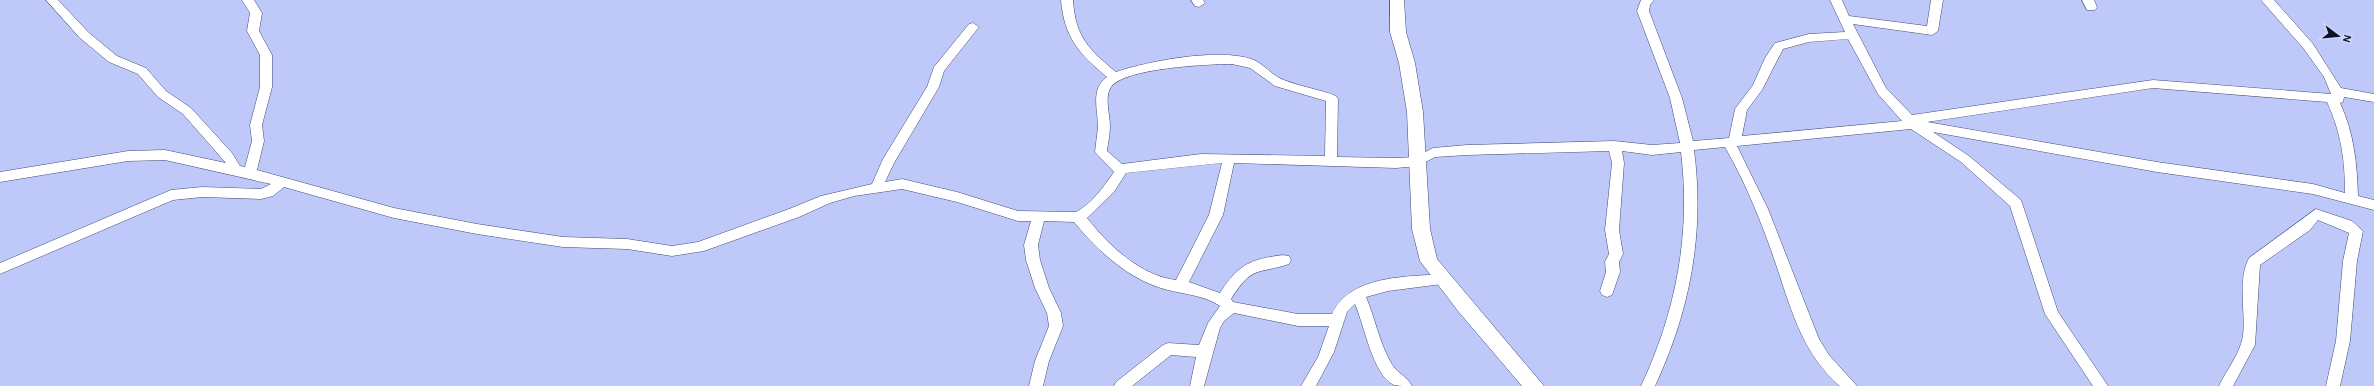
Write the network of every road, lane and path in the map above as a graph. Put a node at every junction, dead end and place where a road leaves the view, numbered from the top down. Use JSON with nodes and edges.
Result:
{"nodes":[{"id":1,"x":52,"y":0,"type":"edge"},
{"id":2,"x":248,"y":0,"type":"edge"},
{"id":3,"x":1066,"y":0,"type":"edge"},
{"id":4,"x":1397,"y":0,"type":"edge"},
{"id":5,"x":1645,"y":0,"type":"edge"},
{"id":6,"x":1836,"y":0,"type":"edge"},
{"id":7,"x":1937,"y":0,"type":"edge"},
{"id":8,"x":2267,"y":0,"type":"edge"},
{"id":9,"x":1845,"y":19,"type":"junction"},
{"id":10,"x":973,"y":27,"type":"dead end"},
{"id":11,"x":1852,"y":35,"type":"junction"},
{"id":12,"x":1114,"y":78,"type":"junction"},
{"id":13,"x":2334,"y":95,"type":"junction"},
{"id":14,"x":2374,"y":98,"type":"edge"},
{"id":15,"x":1910,"y":122,"type":"junction"},
{"id":16,"x":1732,"y":142,"type":"junction"},
{"id":17,"x":1688,"y":145,"type":"junction"},
{"id":18,"x":1614,"y":146,"type":"junction"},
{"id":19,"x":1229,"y":158,"type":"junction"},
{"id":20,"x":1331,"y":161,"type":"junction"},
{"id":21,"x":1418,"y":161,"type":"junction"},
{"id":22,"x":236,"y":170,"type":"junction"},
{"id":23,"x":1120,"y":170,"type":"junction"},
{"id":24,"x":250,"y":173,"type":"junction"},
{"id":25,"x":0,"y":178,"type":"edge"},
{"id":26,"x":282,"y":182,"type":"junction"},
{"id":27,"x":877,"y":186,"type":"junction"},
{"id":28,"x":2352,"y":198,"type":"junction"},
{"id":29,"x":2374,"y":205,"type":"edge"},
{"id":30,"x":1039,"y":217,"type":"junction"},
{"id":31,"x":1078,"y":217,"type":"junction"},
{"id":32,"x":1284,"y":260,"type":"dead end"},
{"id":33,"x":0,"y":269,"type":"edge"},
{"id":34,"x":1442,"y":279,"type":"junction"},
{"id":35,"x":1182,"y":286,"type":"junction"},
{"id":36,"x":1607,"y":292,"type":"dead end"},
{"id":37,"x":1358,"y":296,"type":"junction"},
{"id":38,"x":1226,"y":304,"type":"junction"},
{"id":39,"x":1337,"y":320,"type":"junction"},
{"id":40,"x":1206,"y":352,"type":"junction"},
{"id":41,"x":1036,"y":386,"type":"edge"},
{"id":42,"x":1121,"y":386,"type":"edge"},
{"id":43,"x":1197,"y":386,"type":"edge"},
{"id":44,"x":1308,"y":386,"type":"edge"},
{"id":45,"x":1405,"y":386,"type":"edge"},
{"id":46,"x":1534,"y":386,"type":"edge"},
{"id":47,"x":1648,"y":386,"type":"edge"},
{"id":48,"x":1850,"y":386,"type":"edge"},
{"id":49,"x":2101,"y":386,"type":"edge"},
{"id":50,"x":2226,"y":386,"type":"edge"},
{"id":51,"x":2333,"y":386,"type":"edge"}],
"edges":[{"from":1,"to":22,"type":"street"},
{"from":2,"to":24,"type":"street"},
{"from":3,"to":12,"type":"street"},
{"from":4,"to":21,"type":"main road"},
{"from":5,"to":17,"type":"street"},
{"from":6,"to":9,"type":"street"},
{"from":7,"to":9,"type":"street"},
{"from":8,"to":13,"type":"street"},
{"from":9,"to":11,"type":"street"},
{"from":10,"to":27,"type":"street"},
{"from":11,"to":15,"type":"street"},
{"from":11,"to":16,"type":"street"},
{"from":12,"to":20,"type":"street"},
{"from":12,"to":23,"type":"street"},
{"from":13,"to":14,"type":"street"},
{"from":13,"to":15,"type":"street"},
{"from":13,"to":28,"type":"street"},
{"from":15,"to":16,"type":"street"},
{"from":15,"to":28,"type":"street"},
{"from":15,"to":49,"type":"street"},
{"from":16,"to":17,"type":"street"},
{"from":16,"to":48,"type":"street"},
{"from":17,"to":18,"type":"street"},
{"from":17,"to":47,"type":"street"},
{"from":18,"to":21,"type":"street"},
{"from":18,"to":36,"type":"street"},
{"from":19,"to":20,"type":"street"},
{"from":19,"to":23,"type":"street"},
{"from":19,"to":35,"type":"street"},
{"from":20,"to":21,"type":"street"},
{"from":21,"to":34,"type":"main road"},
{"from":22,"to":24,"type":"street"},
{"from":22,"to":25,"type":"street"},
{"from":23,"to":31,"type":"street"},
{"from":24,"to":26,"type":"street"},
{"from":26,"to":27,"type":"street"},
{"from":26,"to":33,"type":"street"},
{"from":27,"to":30,"type":"street"},
{"from":28,"to":29,"type":"street"},
{"from":30,"to":31,"type":"street"},
{"from":30,"to":41,"type":"street"},
{"from":31,"to":35,"type":"street"},
{"from":32,"to":38,"type":"street"},
{"from":34,"to":37,"type":"street"},
{"from":34,"to":46,"type":"main road"},
{"from":35,"to":38,"type":"street"},
{"from":37,"to":39,"type":"street"},
{"from":37,"to":45,"type":"street"},
{"from":38,"to":39,"type":"street"},
{"from":38,"to":40,"type":"street"},
{"from":39,"to":44,"type":"street"},
{"from":40,"to":42,"type":"street"},
{"from":40,"to":43,"type":"street"},
{"from":50,"to":51,"type":"street"}]}
